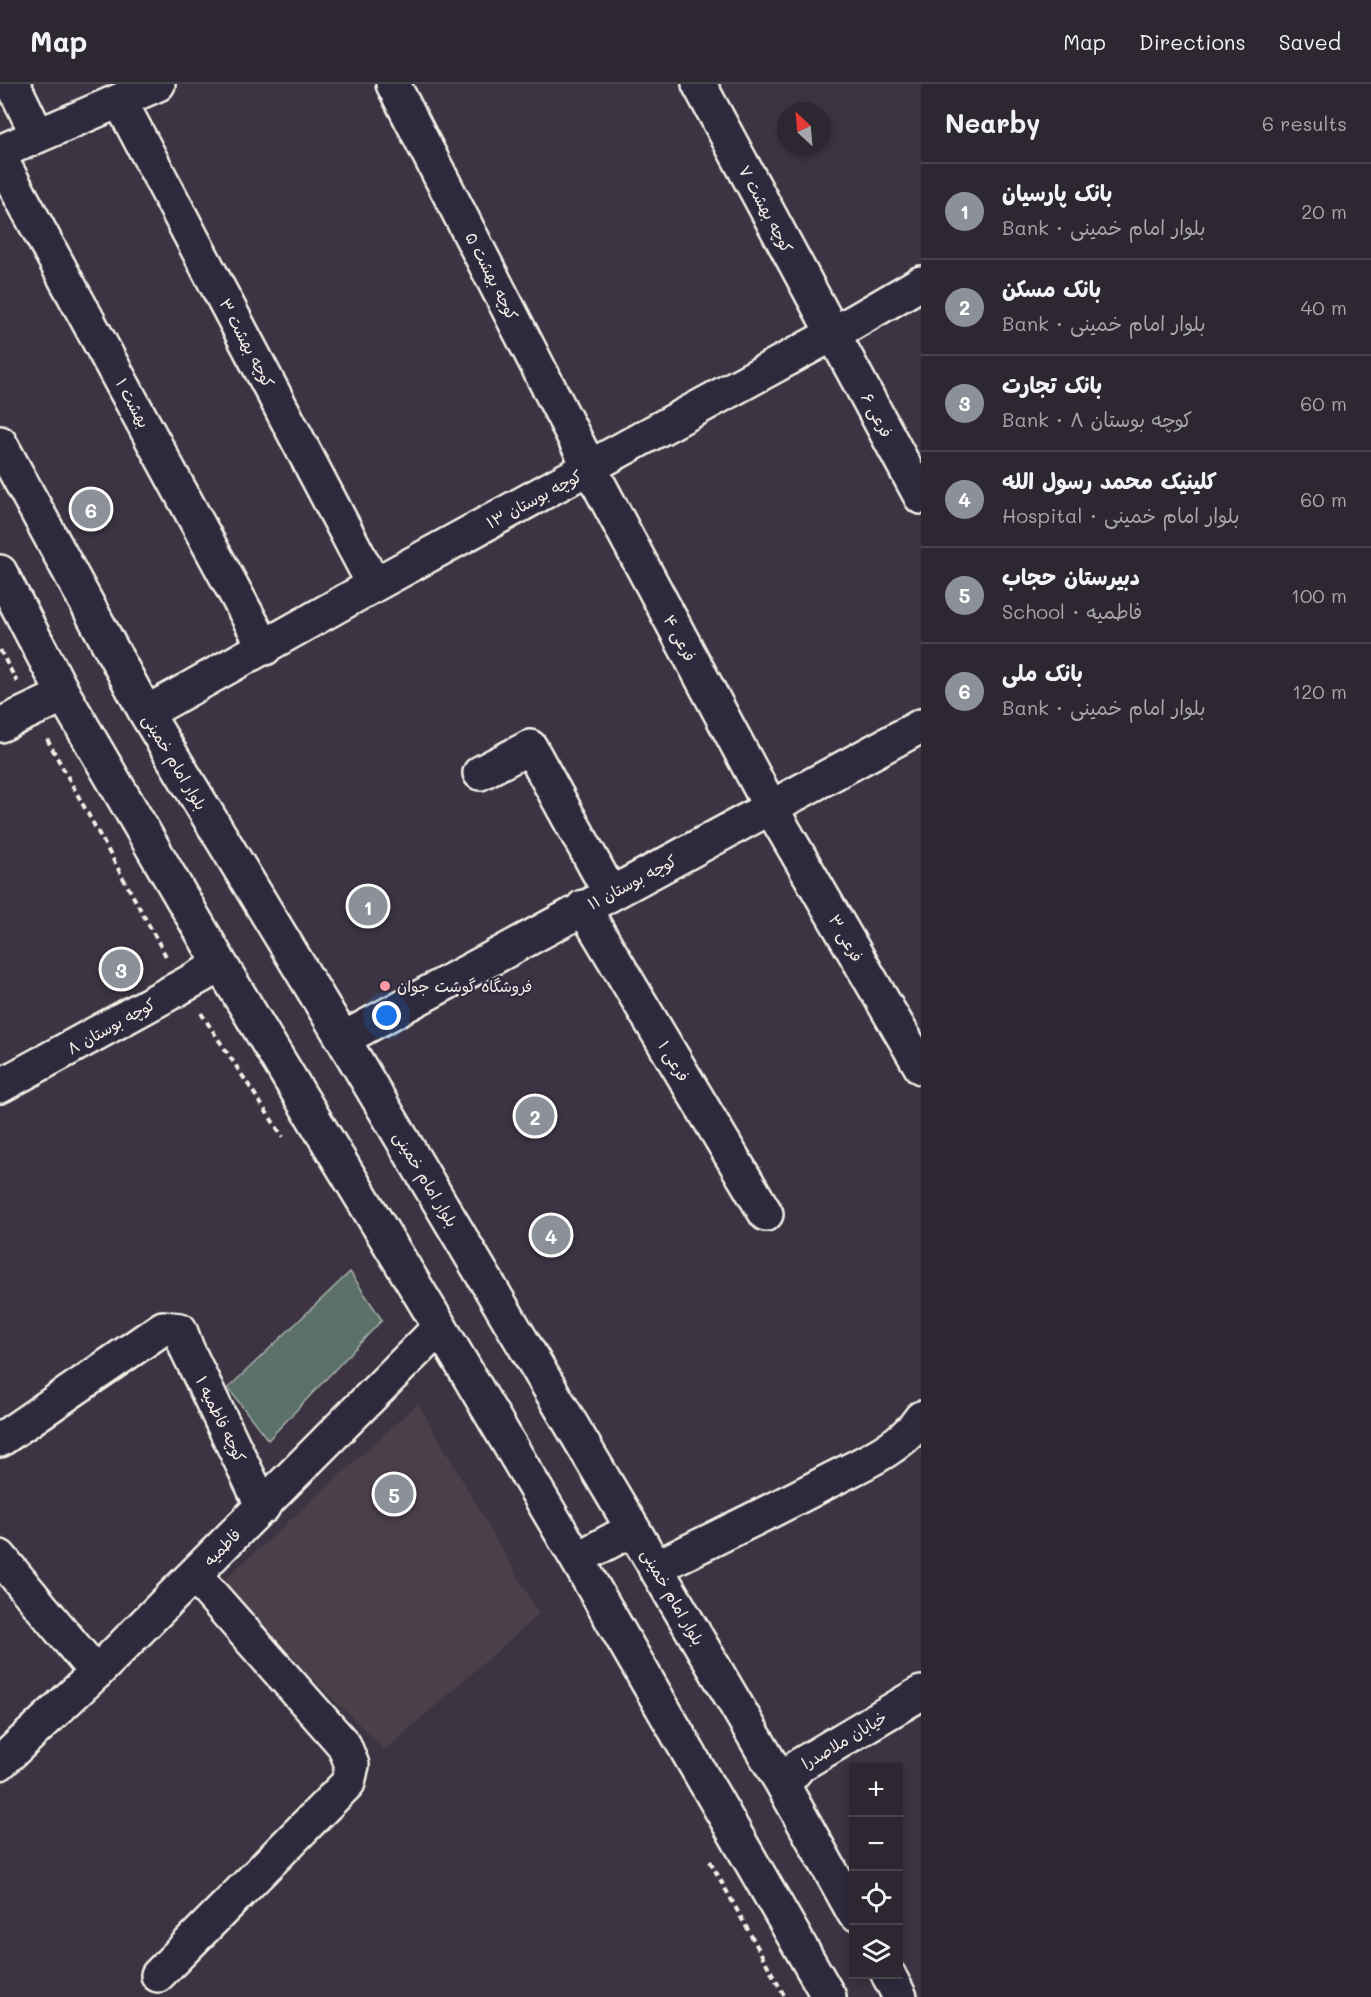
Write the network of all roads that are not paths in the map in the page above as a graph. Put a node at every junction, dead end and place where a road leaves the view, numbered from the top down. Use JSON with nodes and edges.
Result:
{"nodes":[{"id":1,"x":13,"y":84,"type":"edge"},
{"id":2,"x":159,"y":84,"type":"edge"},
{"id":3,"x":393,"y":84,"type":"edge"},
{"id":4,"x":699,"y":84,"type":"edge"},
{"id":5,"x":120,"y":101,"type":"junction"},
{"id":6,"x":38,"y":136,"type":"junction"},
{"id":7,"x":0,"y":152,"type":"edge"},
{"id":8,"x":0,"y":158,"type":"edge"},
{"id":9,"x":921,"y":283,"type":"edge"},
{"id":10,"x":833,"y":334,"type":"junction"},
{"id":11,"x":0,"y":443,"type":"edge"},
{"id":12,"x":590,"y":468,"type":"junction"},
{"id":13,"x":14,"y":497,"type":"edge"},
{"id":14,"x":921,"y":497,"type":"edge"},
{"id":15,"x":0,"y":572,"type":"edge"},
{"id":16,"x":374,"y":585,"type":"junction"},
{"id":17,"x":265,"y":648,"type":"junction"},
{"id":18,"x":64,"y":695,"type":"junction"},
{"id":19,"x":146,"y":713,"type":"junction"},
{"id":20,"x":0,"y":725,"type":"edge"},
{"id":21,"x":921,"y":726,"type":"edge"},
{"id":22,"x":480,"y":773,"type":"dead end"},
{"id":23,"x":771,"y":808,"type":"junction"},
{"id":24,"x":597,"y":900,"type":"junction"},
{"id":25,"x":221,"y":965,"type":"junction"},
{"id":26,"x":343,"y":1039,"type":"junction"},
{"id":27,"x":921,"y":1067,"type":"edge"},
{"id":28,"x":0,"y":1086,"type":"edge"},
{"id":29,"x":765,"y":1214,"type":"dead end"},
{"id":30,"x":440,"y":1327,"type":"junction"},
{"id":31,"x":921,"y":1418,"type":"edge"},
{"id":32,"x":0,"y":1440,"type":"edge"},
{"id":33,"x":263,"y":1507,"type":"junction"},
{"id":34,"x":633,"y":1529,"type":"junction"},
{"id":35,"x":0,"y":1557,"type":"edge"},
{"id":36,"x":577,"y":1559,"type":"junction"},
{"id":37,"x":655,"y":1568,"type":"junction"},
{"id":38,"x":194,"y":1575,"type":"junction"},
{"id":39,"x":96,"y":1673,"type":"junction"},
{"id":40,"x":921,"y":1694,"type":"edge"},
{"id":41,"x":921,"y":1718,"type":"edge"},
{"id":42,"x":839,"y":1755,"type":"junction"},
{"id":43,"x":0,"y":1763,"type":"edge"},
{"id":44,"x":783,"y":1785,"type":"junction"},
{"id":45,"x":849,"y":1904,"type":"edge"},
{"id":46,"x":158,"y":1976,"type":"dead end"},
{"id":47,"x":891,"y":1979,"type":"edge"},
{"id":48,"x":829,"y":1997,"type":"edge"},
{"id":49,"x":900,"y":1997,"type":"edge"}],
"edges":[{"from":1,"to":6,"type":"street"},
{"from":2,"to":5,"type":"street"},
{"from":3,"to":12,"type":"street","name":"کوچه بهشت ۵"},
{"from":4,"to":10,"type":"street","name":"کوچه بهشت ۷"},
{"from":5,"to":6,"type":"street"},
{"from":5,"to":16,"type":"street","name":"کوچه بهشت ۳"},
{"from":6,"to":7,"type":"street"},
{"from":8,"to":17,"type":"street","name":"بهشت ۱"},
{"from":9,"to":10,"type":"street","name":"کوچه بوستان ۱۳"},
{"from":10,"to":12,"type":"street","name":"کوچه بوستان ۱۳"},
{"from":10,"to":14,"type":"street","name":"فرعی ۶"},
{"from":11,"to":13,"type":"street","name":"بلوار امام خمینی"},
{"from":12,"to":16,"type":"street","name":"کوچه بوستان ۱۳"},
{"from":12,"to":23,"type":"street","name":"فرعی ۴"},
{"from":13,"to":19,"type":"street","name":"بلوار امام خمینی"},
{"from":15,"to":18,"type":"street"},
{"from":16,"to":17,"type":"street","name":"کوچه بوستان ۱۳"},
{"from":17,"to":19,"type":"street","name":"کوچه بوستان ۱۳"},
{"from":18,"to":20,"type":"street"},
{"from":18,"to":25,"type":"street"},
{"from":19,"to":26,"type":"street","name":"بلوار امام خمینی"},
{"from":21,"to":23,"type":"street","name":"کوچه بوستان ۱۱"},
{"from":22,"to":24,"type":"street","name":"فرعی ۱"},
{"from":23,"to":24,"type":"street","name":"کوچه بوستان ۱۱"},
{"from":23,"to":27,"type":"street","name":"فرعی ۳"},
{"from":24,"to":26,"type":"street","name":"کوچه بوستان ۱۱"},
{"from":24,"to":29,"type":"street","name":"فرعی ۱"},
{"from":25,"to":28,"type":"street","name":"کوچه بوستان ۸"},
{"from":25,"to":30,"type":"street"},
{"from":26,"to":34,"type":"street","name":"بلوار امام خمینی"},
{"from":30,"to":33,"type":"street","name":"فاطمیه"},
{"from":30,"to":36,"type":"street"},
{"from":31,"to":37,"type":"street"},
{"from":32,"to":33,"type":"street","name":"کوچه فاطمیه ۱"},
{"from":33,"to":38,"type":"street","name":"فاطمیه"},
{"from":34,"to":36,"type":"street"},
{"from":34,"to":37,"type":"street","name":"بلوار امام خمینی"},
{"from":35,"to":39,"type":"street"},
{"from":36,"to":48,"type":"street"},
{"from":37,"to":44,"type":"street","name":"بلوار امام خمینی"},
{"from":38,"to":39,"type":"street","name":"فاطمیه"},
{"from":38,"to":46,"type":"street"},
{"from":39,"to":43,"type":"street","name":"فاطمیه"},
{"from":40,"to":42,"type":"street","name":"خیابان ملاصدرا"},
{"from":41,"to":42,"type":"street","name":"خیابان ملاصدرا"},
{"from":42,"to":44,"type":"street","name":"خیابان ملاصدرا"},
{"from":44,"to":45,"type":"street","name":"بلوار امام خمینی"},
{"from":47,"to":49,"type":"street"}]}
